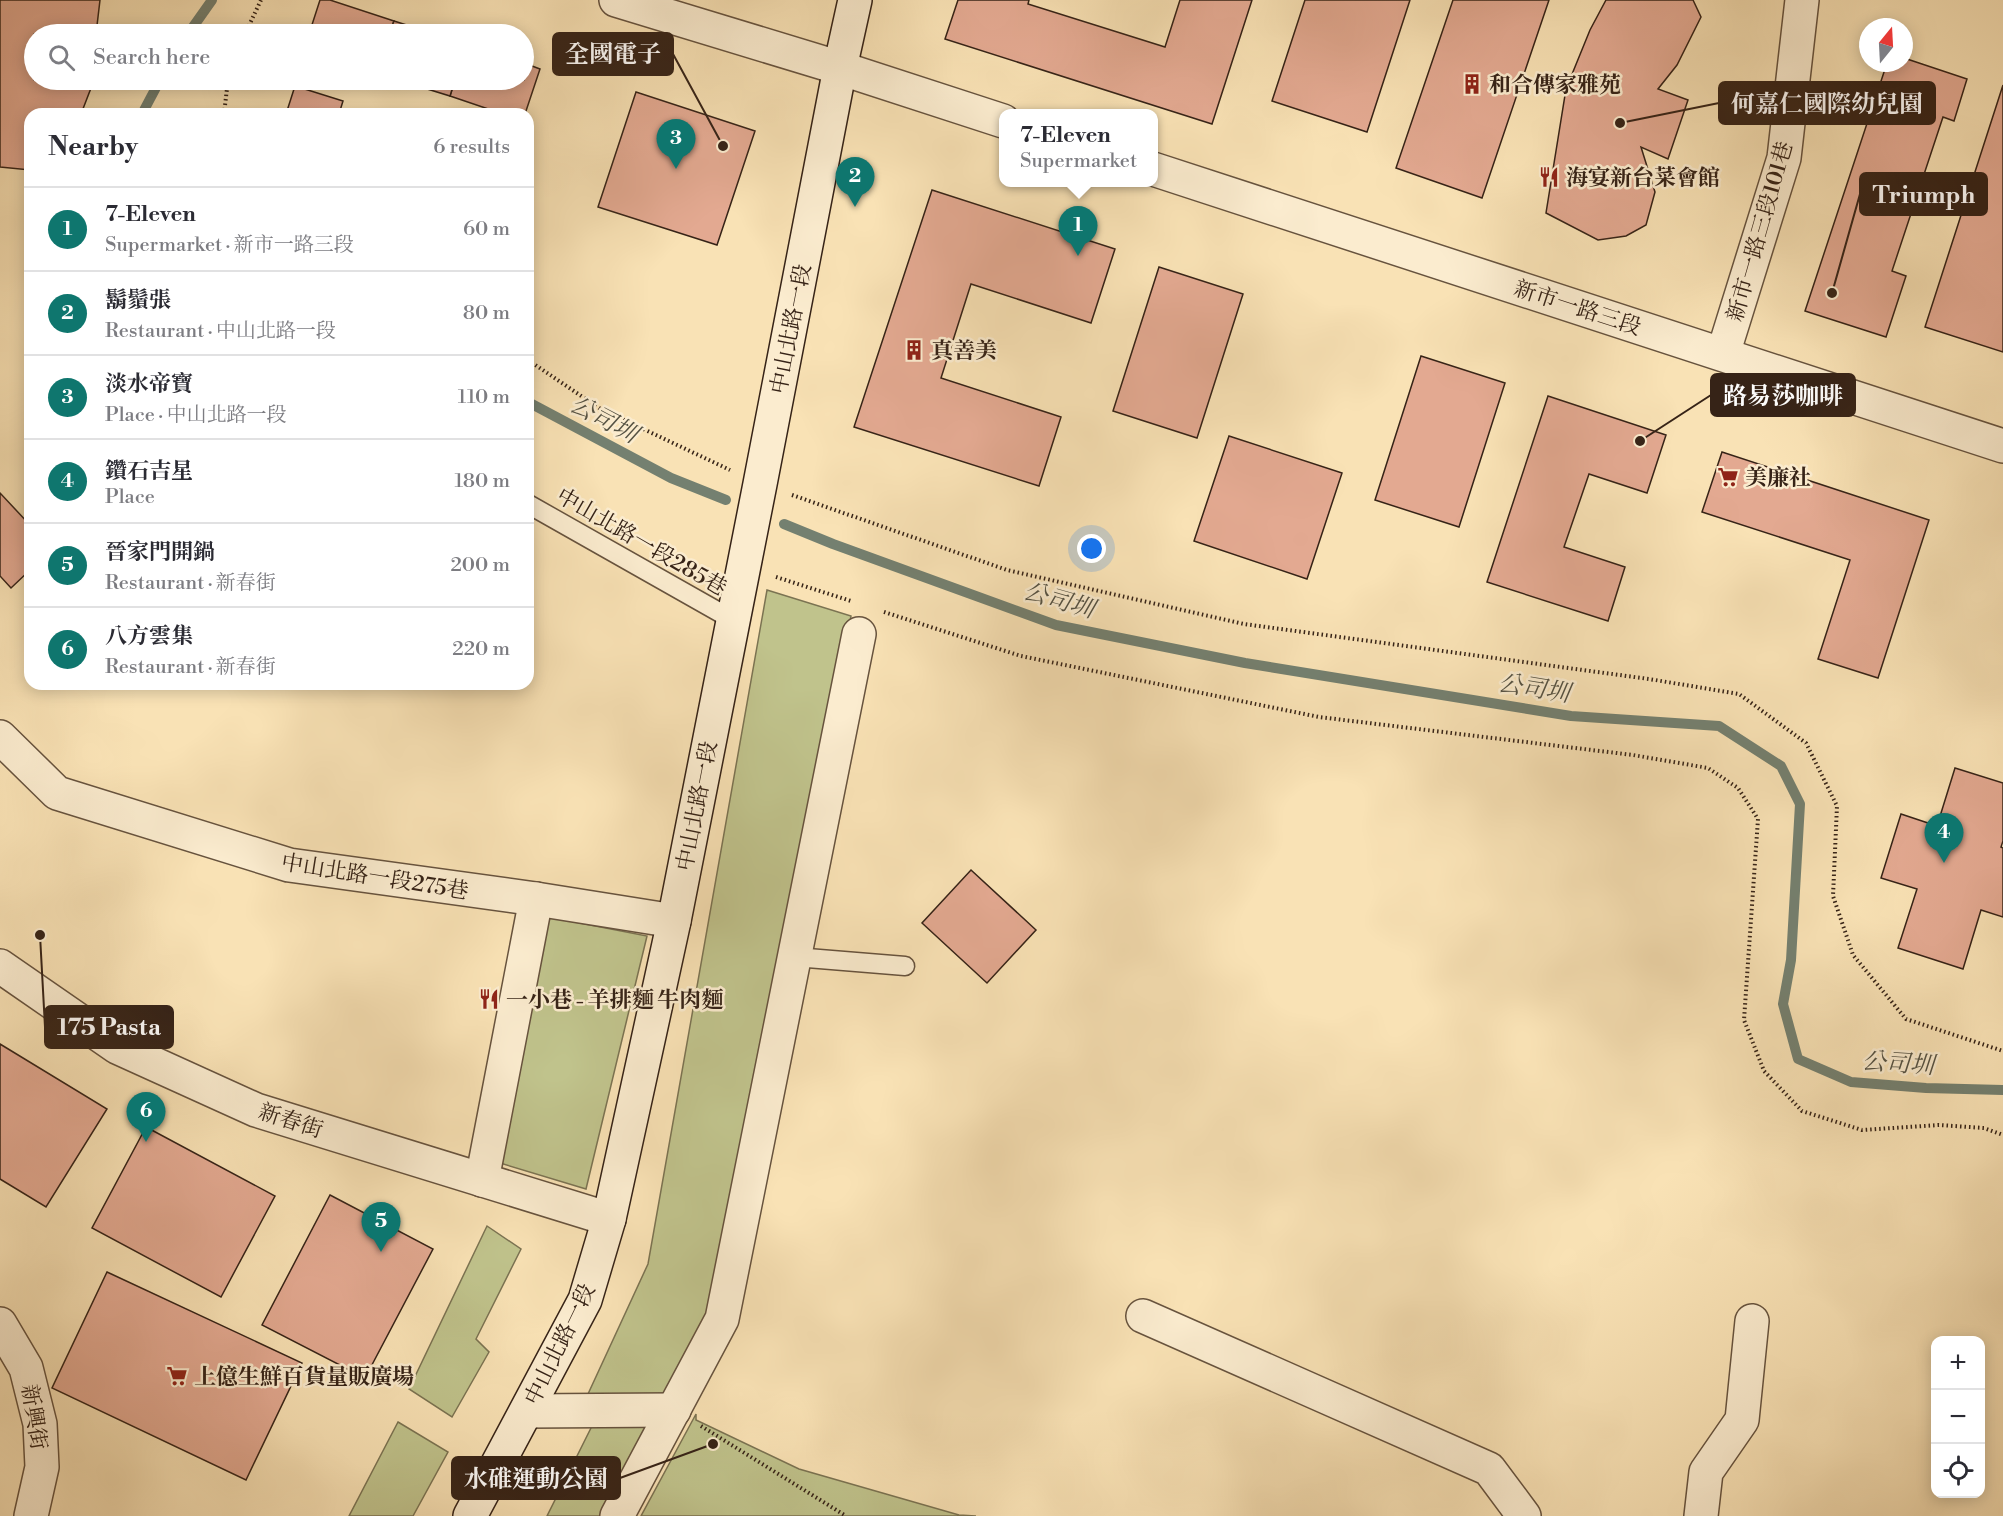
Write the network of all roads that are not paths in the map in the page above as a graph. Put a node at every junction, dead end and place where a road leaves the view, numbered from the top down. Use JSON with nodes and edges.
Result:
{"nodes":[{"id":1,"x":616,"y":0,"type":"edge"},
{"id":2,"x":855,"y":0,"type":"edge"},
{"id":3,"x":1802,"y":0,"type":"edge"},
{"id":4,"x":840,"y":68,"type":"junction"},
{"id":5,"x":999,"y":120,"type":"edge"},
{"id":6,"x":1158,"y":171,"type":"edge"},
{"id":7,"x":1723,"y":354,"type":"junction"},
{"id":8,"x":2003,"y":446,"type":"edge"},
{"id":9,"x":534,"y":507,"type":"edge"},
{"id":10,"x":733,"y":620,"type":"junction"},
{"id":11,"x":868,"y":622,"type":"road end"},
{"id":12,"x":0,"y":737,"type":"edge"},
{"id":13,"x":536,"y":899,"type":"junction"},
{"id":14,"x":674,"y":921,"type":"junction"},
{"id":15,"x":795,"y":957,"type":"junction"},
{"id":16,"x":0,"y":966,"type":"edge"},
{"id":17,"x":905,"y":966,"type":"dead end"},
{"id":18,"x":482,"y":1180,"type":"junction"},
{"id":19,"x":609,"y":1219,"type":"junction"},
{"id":20,"x":1143,"y":1316,"type":"dead end"},
{"id":21,"x":1752,"y":1322,"type":"dead end"},
{"id":22,"x":0,"y":1324,"type":"edge"},
{"id":23,"x":527,"y":1410,"type":"junction"},
{"id":24,"x":675,"y":1410,"type":"junction"},
{"id":25,"x":31,"y":1516,"type":"edge"},
{"id":26,"x":470,"y":1516,"type":"edge"},
{"id":27,"x":617,"y":1516,"type":"edge"},
{"id":28,"x":1524,"y":1516,"type":"edge"},
{"id":29,"x":1701,"y":1516,"type":"edge"}],
"edges":[{"from":1,"to":4,"type":"street"},
{"from":2,"to":4,"type":"street","name":"中山北路一段"},
{"from":3,"to":7,"type":"street","name":"新市一路三段101巷"},
{"from":4,"to":5,"type":"street"},
{"from":4,"to":10,"type":"street","name":"中山北路一段"},
{"from":6,"to":7,"type":"street","name":"新市一路三段"},
{"from":7,"to":8,"type":"street","name":"新市一路三段"},
{"from":9,"to":10,"type":"lane","name":"中山北路一段285巷"},
{"from":10,"to":14,"type":"street","name":"中山北路一段"},
{"from":11,"to":15,"type":"street"},
{"from":12,"to":13,"type":"street","name":"中山北路一段275巷"},
{"from":13,"to":14,"type":"street","name":"中山北路一段275巷"},
{"from":13,"to":18,"type":"street"},
{"from":14,"to":19,"type":"street","name":"中山北路一段"},
{"from":15,"to":17,"type":"lane"},
{"from":15,"to":24,"type":"street"},
{"from":16,"to":18,"type":"street","name":"新春街"},
{"from":18,"to":19,"type":"street","name":"新春街"},
{"from":19,"to":23,"type":"street","name":"中山北路一段"},
{"from":20,"to":28,"type":"street"},
{"from":21,"to":29,"type":"street"},
{"from":22,"to":25,"type":"street","name":"新興街"},
{"from":23,"to":24,"type":"street"},
{"from":23,"to":26,"type":"street","name":"中山北路一段"},
{"from":24,"to":27,"type":"street"}]}
